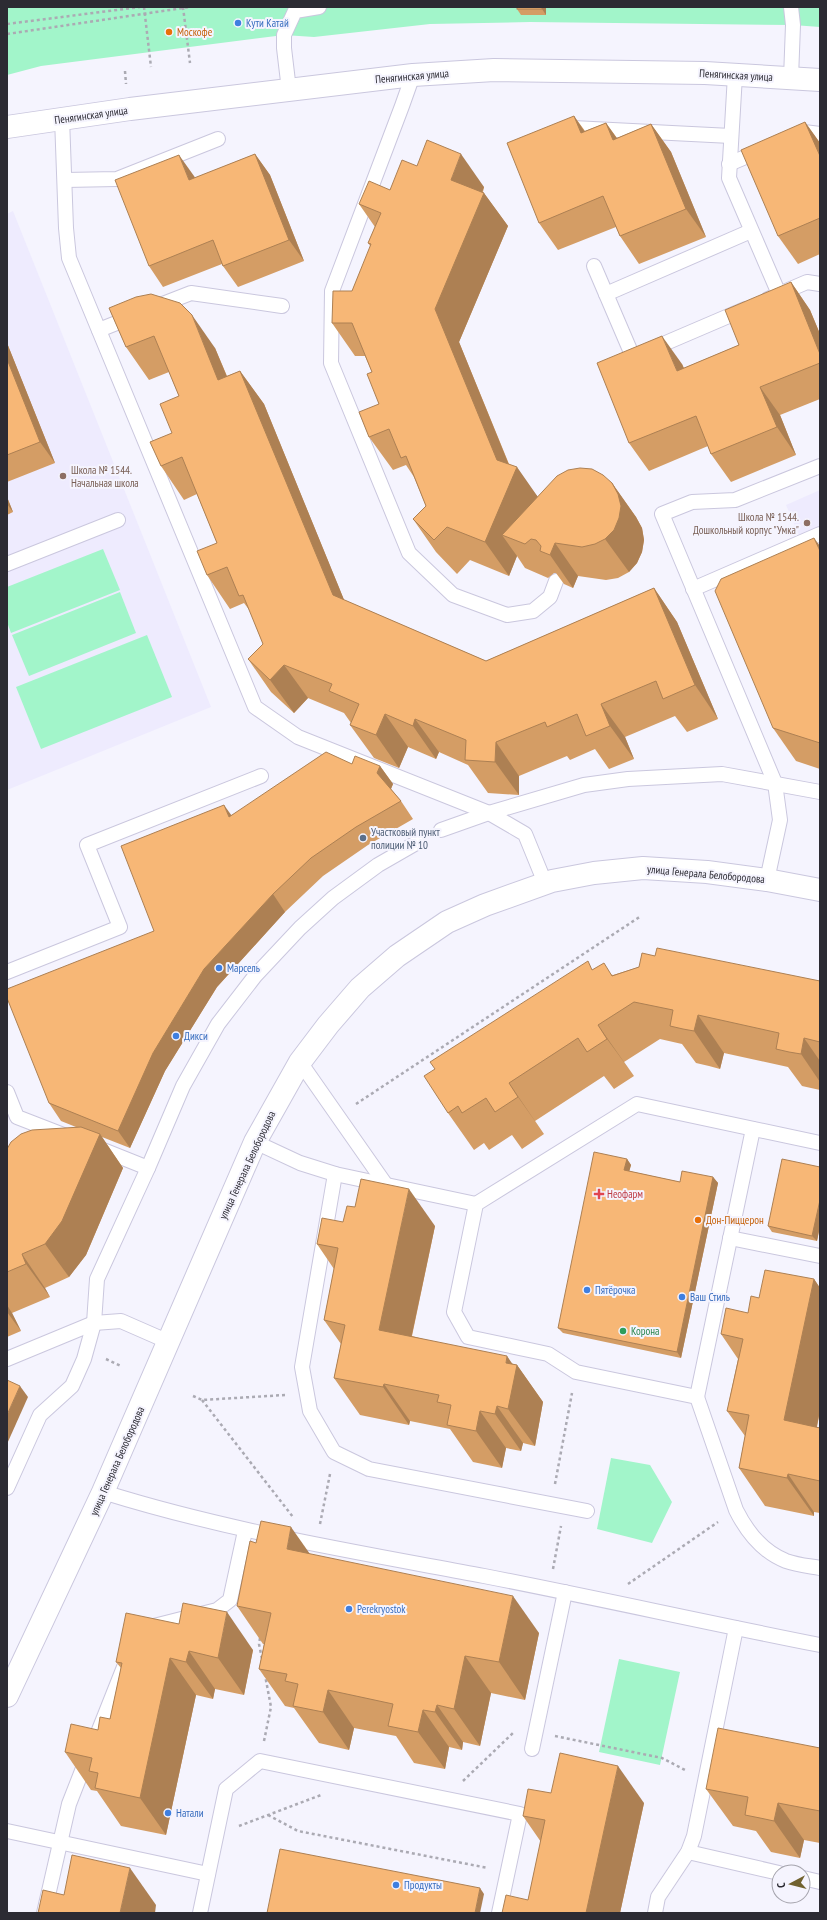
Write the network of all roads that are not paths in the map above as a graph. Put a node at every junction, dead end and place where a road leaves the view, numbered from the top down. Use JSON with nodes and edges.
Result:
{"nodes":[{"id":1,"x":319,"y":7,"type":"edge"},
{"id":2,"x":791,"y":7,"type":"edge"},
{"id":3,"x":413,"y":75,"type":"junction"},
{"id":4,"x":735,"y":75,"type":"junction"},
{"id":5,"x":791,"y":78,"type":"junction"},
{"id":6,"x":820,"y":80,"type":"edge"},
{"id":7,"x":289,"y":90,"type":"junction"},
{"id":8,"x":62,"y":118,"type":"junction"},
{"id":9,"x":7,"y":127,"type":"edge"},
{"id":10,"x":820,"y":134,"type":"edge"},
{"id":11,"x":731,"y":136,"type":"junction"},
{"id":12,"x":552,"y":137,"type":"edge"},
{"id":13,"x":218,"y":139,"type":"dead end"},
{"id":14,"x":729,"y":164,"type":"junction"},
{"id":15,"x":65,"y":180,"type":"junction"},
{"id":16,"x":751,"y":231,"type":"junction"},
{"id":17,"x":594,"y":266,"type":"dead end"},
{"id":18,"x":820,"y":284,"type":"edge"},
{"id":19,"x":606,"y":294,"type":"junction"},
{"id":20,"x":778,"y":294,"type":"junction"},
{"id":21,"x":282,"y":306,"type":"dead end"},
{"id":22,"x":99,"y":330,"type":"junction"},
{"id":23,"x":820,"y":466,"type":"edge"},
{"id":24,"x":118,"y":520,"type":"dead end"},
{"id":25,"x":820,"y":534,"type":"edge"},
{"id":26,"x":7,"y":564,"type":"edge"},
{"id":27,"x":556,"y":581,"type":"edge"},
{"id":28,"x":693,"y":589,"type":"junction"},
{"id":29,"x":261,"y":776,"type":"dead end"},
{"id":30,"x":775,"y":783,"type":"junction"},
{"id":31,"x":820,"y":792,"type":"edge"},
{"id":32,"x":489,"y":813,"type":"junction"},
{"id":33,"x":442,"y":830,"type":"dead end"},
{"id":34,"x":418,"y":842,"type":"dead end"},
{"id":35,"x":767,"y":880,"type":"junction"},
{"id":36,"x":545,"y":883,"type":"junction"},
{"id":37,"x":820,"y":890,"type":"edge"},
{"id":38,"x":7,"y":972,"type":"edge"},
{"id":39,"x":300,"y":1062,"type":"junction"},
{"id":40,"x":7,"y":1092,"type":"edge"},
{"id":41,"x":753,"y":1129,"type":"junction"},
{"id":42,"x":256,"y":1142,"type":"junction"},
{"id":43,"x":820,"y":1143,"type":"edge"},
{"id":44,"x":148,"y":1168,"type":"junction"},
{"id":45,"x":335,"y":1174,"type":"junction"},
{"id":46,"x":386,"y":1185,"type":"junction"},
{"id":47,"x":476,"y":1204,"type":"junction"},
{"id":48,"x":730,"y":1238,"type":"junction"},
{"id":49,"x":820,"y":1256,"type":"edge"},
{"id":50,"x":94,"y":1323,"type":"junction"},
{"id":51,"x":169,"y":1342,"type":"junction"},
{"id":52,"x":7,"y":1359,"type":"edge"},
{"id":53,"x":697,"y":1397,"type":"junction"},
{"id":54,"x":7,"y":1488,"type":"edge"},
{"id":55,"x":104,"y":1492,"type":"junction"},
{"id":56,"x":587,"y":1511,"type":"dead end"},
{"id":57,"x":245,"y":1531,"type":"junction"},
{"id":58,"x":820,"y":1568,"type":"edge"},
{"id":59,"x":565,"y":1592,"type":"junction"},
{"id":60,"x":736,"y":1628,"type":"junction"},
{"id":61,"x":140,"y":1636,"type":"edge"},
{"id":62,"x":820,"y":1645,"type":"edge"},
{"id":63,"x":129,"y":1656,"type":"edge"},
{"id":64,"x":7,"y":1696,"type":"edge"},
{"id":65,"x":532,"y":1749,"type":"dead end"},
{"id":66,"x":7,"y":1831,"type":"edge"},
{"id":67,"x":60,"y":1843,"type":"junction"},
{"id":68,"x":688,"y":1852,"type":"junction"},
{"id":69,"x":771,"y":1871,"type":"edge"},
{"id":70,"x":208,"y":1874,"type":"junction"},
{"id":71,"x":44,"y":1913,"type":"edge"},
{"id":72,"x":200,"y":1913,"type":"edge"},
{"id":73,"x":499,"y":1913,"type":"edge"},
{"id":74,"x":655,"y":1913,"type":"edge"}],
"edges":[{"from":1,"to":7,"type":"lane"},
{"from":2,"to":5,"type":"lane"},
{"from":3,"to":4,"type":"main road","name":"Пенягинская улица"},
{"from":3,"to":7,"type":"main road","name":"Пенягинская улица"},
{"from":3,"to":27,"type":"lane"},
{"from":4,"to":5,"type":"main road","name":"Пенягинская улица"},
{"from":4,"to":11,"type":"lane"},
{"from":5,"to":6,"type":"main road","name":"Пенягинская улица"},
{"from":7,"to":8,"type":"main road","name":"Пенягинская улица"},
{"from":8,"to":9,"type":"main road","name":"Пенягинская улица"},
{"from":8,"to":15,"type":"lane"},
{"from":10,"to":14,"type":"lane"},
{"from":11,"to":12,"type":"lane"},
{"from":11,"to":14,"type":"lane"},
{"from":13,"to":15,"type":"lane"},
{"from":14,"to":16,"type":"lane"},
{"from":15,"to":22,"type":"lane"},
{"from":16,"to":19,"type":"lane"},
{"from":16,"to":20,"type":"lane"},
{"from":17,"to":19,"type":"lane"},
{"from":18,"to":20,"type":"lane"},
{"from":19,"to":20,"type":"lane"},
{"from":21,"to":22,"type":"lane"},
{"from":22,"to":32,"type":"lane"},
{"from":23,"to":28,"type":"lane"},
{"from":24,"to":26,"type":"lane"},
{"from":25,"to":28,"type":"lane"},
{"from":28,"to":30,"type":"lane"},
{"from":29,"to":38,"type":"lane"},
{"from":30,"to":31,"type":"lane"},
{"from":30,"to":32,"type":"lane"},
{"from":30,"to":35,"type":"lane"},
{"from":32,"to":33,"type":"lane"},
{"from":32,"to":36,"type":"lane"},
{"from":34,"to":44,"type":"lane"},
{"from":35,"to":36,"type":"main road","name":"улица Генерала Белобородова"},
{"from":35,"to":37,"type":"main road","name":"улица Генерала Белобородова"},
{"from":36,"to":39,"type":"main road","name":"улица Генерала Белобородова"},
{"from":39,"to":42,"type":"main road","name":"улица Генерала Белобородова"},
{"from":39,"to":46,"type":"lane"},
{"from":40,"to":44,"type":"lane"},
{"from":41,"to":43,"type":"lane"},
{"from":41,"to":47,"type":"lane"},
{"from":41,"to":48,"type":"lane"},
{"from":42,"to":45,"type":"lane"},
{"from":42,"to":51,"type":"main road","name":"улица Генерала Белобородова"},
{"from":44,"to":50,"type":"lane"},
{"from":45,"to":46,"type":"lane"},
{"from":45,"to":56,"type":"lane"},
{"from":46,"to":47,"type":"lane"},
{"from":47,"to":53,"type":"lane"},
{"from":48,"to":49,"type":"lane"},
{"from":48,"to":53,"type":"lane"},
{"from":50,"to":51,"type":"lane"},
{"from":50,"to":52,"type":"lane"},
{"from":50,"to":54,"type":"lane"},
{"from":51,"to":55,"type":"main road","name":"улица Генерала Белобородова"},
{"from":53,"to":58,"type":"lane"},
{"from":55,"to":57,"type":"lane"},
{"from":55,"to":64,"type":"main road","name":"улица Генерала Белобородова"},
{"from":57,"to":59,"type":"lane"},
{"from":57,"to":61,"type":"lane"},
{"from":59,"to":60,"type":"lane"},
{"from":59,"to":65,"type":"lane"},
{"from":60,"to":62,"type":"lane"},
{"from":60,"to":68,"type":"lane"},
{"from":63,"to":67,"type":"lane"},
{"from":66,"to":67,"type":"lane"},
{"from":67,"to":70,"type":"lane"},
{"from":67,"to":71,"type":"lane"},
{"from":68,"to":69,"type":"lane"},
{"from":68,"to":74,"type":"lane"},
{"from":70,"to":72,"type":"lane"},
{"from":70,"to":73,"type":"lane"}]}
